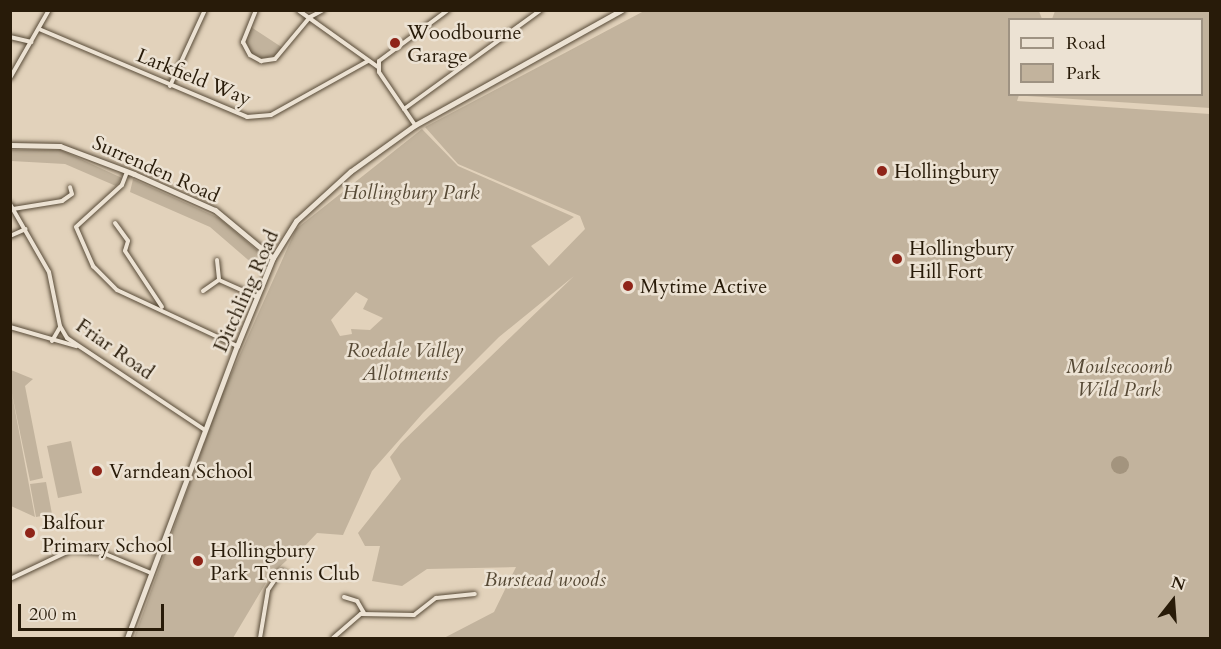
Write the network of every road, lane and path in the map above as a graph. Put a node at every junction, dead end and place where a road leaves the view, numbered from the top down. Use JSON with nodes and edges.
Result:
{"nodes":[{"id":1,"x":49,"y":10,"type":"edge"},
{"id":2,"x":205,"y":10,"type":"edge"},
{"id":3,"x":256,"y":10,"type":"edge"},
{"id":4,"x":298,"y":10,"type":"edge"},
{"id":5,"x":323,"y":10,"type":"edge"},
{"id":6,"x":448,"y":10,"type":"edge"},
{"id":7,"x":542,"y":10,"type":"edge"},
{"id":8,"x":622,"y":10,"type":"edge"},
{"id":9,"x":310,"y":17,"type":"junction"},
{"id":10,"x":39,"y":29,"type":"junction"},
{"id":11,"x":10,"y":37,"type":"edge"},
{"id":12,"x":31,"y":42,"type":"junction"},
{"id":13,"x":368,"y":61,"type":"junction"},
{"id":14,"x":378,"y":67,"type":"junction"},
{"id":15,"x":10,"y":78,"type":"edge"},
{"id":16,"x":170,"y":86,"type":"junction"},
{"id":17,"x":404,"y":109,"type":"junction"},
{"id":18,"x":415,"y":125,"type":"junction"},
{"id":19,"x":10,"y":145,"type":"edge"},
{"id":20,"x":127,"y":172,"type":"junction"},
{"id":21,"x":70,"y":188,"type":"dead end"},
{"id":22,"x":72,"y":194,"type":"junction"},
{"id":23,"x":78,"y":194,"type":"dead end"},
{"id":24,"x":12,"y":207,"type":"edge"},
{"id":25,"x":115,"y":223,"type":"dead end"},
{"id":26,"x":26,"y":229,"type":"junction"},
{"id":27,"x":10,"y":236,"type":"edge"},
{"id":28,"x":273,"y":258,"type":"junction"},
{"id":29,"x":217,"y":260,"type":"dead end"},
{"id":30,"x":219,"y":280,"type":"junction"},
{"id":31,"x":203,"y":291,"type":"dead end"},
{"id":32,"x":257,"y":297,"type":"junction"},
{"id":33,"x":162,"y":307,"type":"junction"},
{"id":34,"x":60,"y":326,"type":"junction"},
{"id":35,"x":10,"y":327,"type":"edge"},
{"id":36,"x":52,"y":342,"type":"junction"},
{"id":37,"x":76,"y":346,"type":"junction"},
{"id":38,"x":237,"y":346,"type":"junction"},
{"id":39,"x":205,"y":430,"type":"junction"},
{"id":40,"x":152,"y":573,"type":"junction"},
{"id":41,"x":289,"y":576,"type":"dead end"},
{"id":42,"x":10,"y":579,"type":"edge"},
{"id":43,"x":475,"y":594,"type":"dead end"},
{"id":44,"x":344,"y":597,"type":"dead end"},
{"id":45,"x":364,"y":613,"type":"junction"},
{"id":46,"x":333,"y":638,"type":"edge"},
{"id":47,"x":128,"y":639,"type":"edge"},
{"id":48,"x":260,"y":639,"type":"edge"}],
"edges":[{"from":1,"to":10,"type":"street"},
{"from":2,"to":16,"type":"street"},
{"from":3,"to":9,"type":"street"},
{"from":4,"to":9,"type":"street"},
{"from":5,"to":9,"type":"street"},
{"from":6,"to":14,"type":"street"},
{"from":7,"to":17,"type":"street"},
{"from":8,"to":18,"type":"street","name":"Ditchling Road"},
{"from":9,"to":13,"type":"street"},
{"from":10,"to":12,"type":"street"},
{"from":10,"to":16,"type":"street","name":"Larkfield Way"},
{"from":11,"to":12,"type":"street"},
{"from":12,"to":15,"type":"street"},
{"from":13,"to":14,"type":"street"},
{"from":13,"to":16,"type":"street","name":"Larkfield Way"},
{"from":14,"to":17,"type":"street"},
{"from":17,"to":18,"type":"street"},
{"from":18,"to":28,"type":"street","name":"Ditchling Road"},
{"from":19,"to":20,"type":"street","name":"Surrenden Road"},
{"from":20,"to":28,"type":"street","name":"Surrenden Road"},
{"from":20,"to":33,"type":"street"},
{"from":21,"to":22,"type":"street"},
{"from":22,"to":23,"type":"street"},
{"from":22,"to":24,"type":"street"},
{"from":24,"to":26,"type":"street","name":"Friar Road"},
{"from":25,"to":33,"type":"street"},
{"from":26,"to":27,"type":"street"},
{"from":26,"to":34,"type":"street","name":"Friar Road"},
{"from":28,"to":32,"type":"street","name":"Ditchling Road"},
{"from":29,"to":30,"type":"street"},
{"from":30,"to":31,"type":"street"},
{"from":30,"to":32,"type":"street"},
{"from":32,"to":38,"type":"street","name":"Ditchling Road"},
{"from":33,"to":38,"type":"street"},
{"from":34,"to":36,"type":"street"},
{"from":34,"to":37,"type":"street","name":"Friar Road"},
{"from":35,"to":36,"type":"street"},
{"from":36,"to":37,"type":"street"},
{"from":37,"to":39,"type":"street","name":"Friar Road"},
{"from":38,"to":39,"type":"street","name":"Ditchling Road"},
{"from":39,"to":40,"type":"street","name":"Ditchling Road"},
{"from":40,"to":42,"type":"street"},
{"from":40,"to":47,"type":"street","name":"Ditchling Road"},
{"from":41,"to":48,"type":"street"},
{"from":43,"to":45,"type":"street"},
{"from":44,"to":45,"type":"street"},
{"from":45,"to":46,"type":"street"}]}
